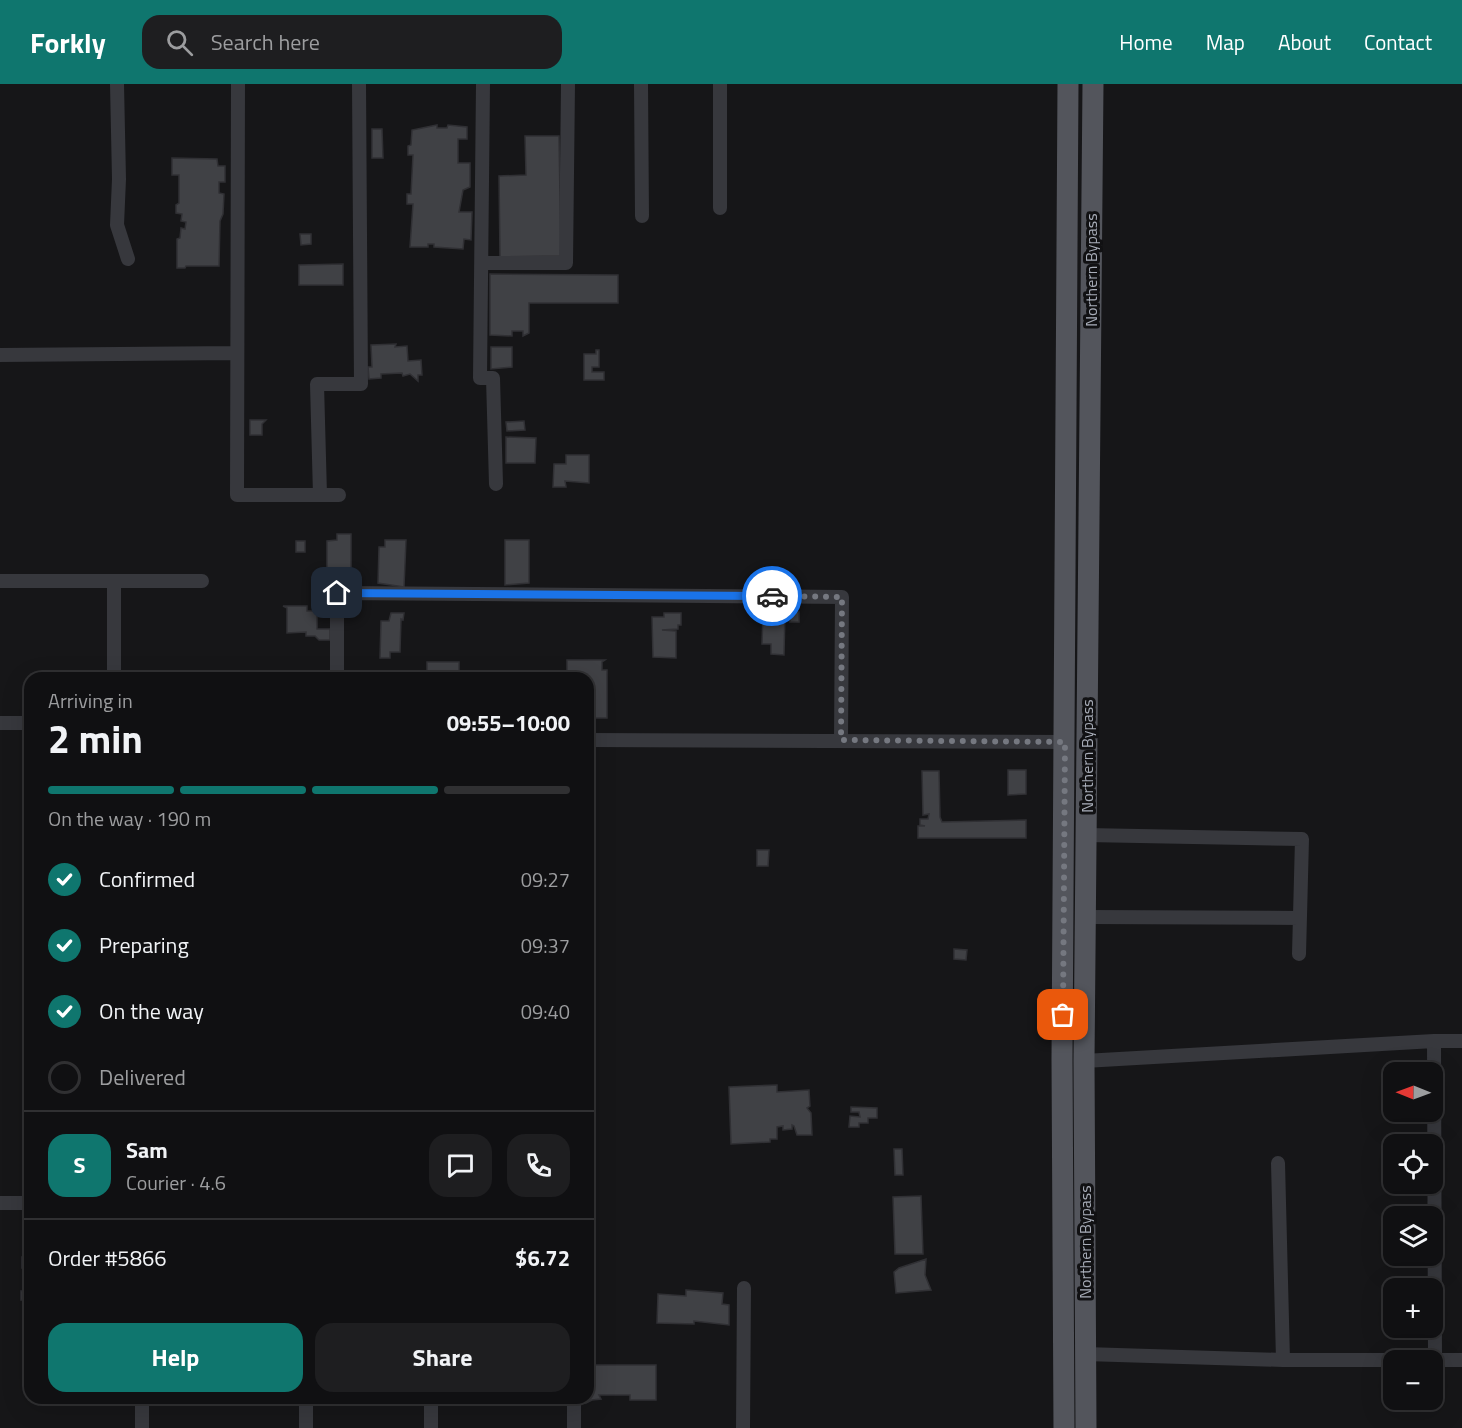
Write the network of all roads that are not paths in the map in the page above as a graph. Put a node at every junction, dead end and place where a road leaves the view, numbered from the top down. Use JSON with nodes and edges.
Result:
{"nodes":[{"id":1,"x":117,"y":84,"type":"edge"},
{"id":2,"x":238,"y":84,"type":"edge"},
{"id":3,"x":359,"y":84,"type":"edge"},
{"id":4,"x":483,"y":84,"type":"edge"},
{"id":5,"x":568,"y":84,"type":"edge"},
{"id":6,"x":641,"y":84,"type":"edge"},
{"id":7,"x":720,"y":84,"type":"edge"},
{"id":8,"x":1068,"y":84,"type":"edge"},
{"id":9,"x":1093,"y":84,"type":"edge"},
{"id":10,"x":720,"y":208,"type":"dead end"},
{"id":11,"x":642,"y":216,"type":"dead end"},
{"id":12,"x":128,"y":259,"type":"dead end"},
{"id":13,"x":482,"y":263,"type":"junction"},
{"id":14,"x":237,"y":352,"type":"junction"},
{"id":15,"x":0,"y":355,"type":"edge"},
{"id":16,"x":496,"y":484,"type":"dead end"},
{"id":17,"x":320,"y":495,"type":"junction"},
{"id":18,"x":339,"y":495,"type":"dead end"},
{"id":19,"x":0,"y":581,"type":"edge"},
{"id":20,"x":114,"y":581,"type":"junction"},
{"id":21,"x":202,"y":581,"type":"dead end"},
{"id":22,"x":114,"y":672,"type":"edge"},
{"id":23,"x":337,"y":672,"type":"edge"},
{"id":24,"x":0,"y":723,"type":"edge"},
{"id":25,"x":24,"y":723,"type":"edge"},
{"id":26,"x":594,"y":740,"type":"edge"},
{"id":27,"x":841,"y":740,"type":"junction"},
{"id":28,"x":1065,"y":742,"type":"junction"},
{"id":29,"x":1086,"y":835,"type":"junction"},
{"id":30,"x":1086,"y":917,"type":"junction"},
{"id":31,"x":1300,"y":918,"type":"junction"},
{"id":32,"x":1299,"y":954,"type":"dead end"},
{"id":33,"x":1434,"y":1041,"type":"junction"},
{"id":34,"x":1462,"y":1041,"type":"edge"},
{"id":35,"x":1084,"y":1061,"type":"junction"},
{"id":36,"x":1278,"y":1163,"type":"dead end"},
{"id":37,"x":0,"y":1203,"type":"edge"},
{"id":38,"x":24,"y":1203,"type":"edge"},
{"id":39,"x":1064,"y":1267,"type":"junction"},
{"id":40,"x":1085,"y":1268,"type":"junction"},
{"id":41,"x":744,"y":1288,"type":"dead end"},
{"id":42,"x":1435,"y":1350,"type":"edge"},
{"id":43,"x":1085,"y":1354,"type":"junction"},
{"id":44,"x":1283,"y":1360,"type":"junction"},
{"id":45,"x":1383,"y":1360,"type":"edge"},
{"id":46,"x":1443,"y":1360,"type":"edge"},
{"id":47,"x":1462,"y":1360,"type":"edge"},
{"id":48,"x":142,"y":1404,"type":"edge"},
{"id":49,"x":306,"y":1404,"type":"edge"},
{"id":50,"x":430,"y":1404,"type":"edge"},
{"id":51,"x":574,"y":1404,"type":"edge"},
{"id":52,"x":142,"y":1428,"type":"edge"},
{"id":53,"x":306,"y":1428,"type":"edge"},
{"id":54,"x":430,"y":1428,"type":"edge"},
{"id":55,"x":574,"y":1428,"type":"edge"},
{"id":56,"x":743,"y":1428,"type":"edge"},
{"id":57,"x":1064,"y":1428,"type":"edge"},
{"id":58,"x":1086,"y":1428,"type":"edge"}],
"edges":[{"from":1,"to":12,"type":"street"},
{"from":2,"to":14,"type":"street"},
{"from":3,"to":17,"type":"street"},
{"from":4,"to":13,"type":"street"},
{"from":5,"to":13,"type":"street"},
{"from":6,"to":11,"type":"street"},
{"from":7,"to":10,"type":"street"},
{"from":8,"to":28,"type":"main road","name":"Northern Bypass"},
{"from":9,"to":29,"type":"main road","name":"Northern Bypass"},
{"from":13,"to":16,"type":"street"},
{"from":14,"to":15,"type":"street"},
{"from":14,"to":17,"type":"street"},
{"from":17,"to":18,"type":"street"},
{"from":19,"to":20,"type":"street"},
{"from":20,"to":21,"type":"street"},
{"from":20,"to":22,"type":"street"},
{"from":23,"to":27,"type":"street"},
{"from":24,"to":25,"type":"street"},
{"from":26,"to":27,"type":"street"},
{"from":27,"to":28,"type":"street"},
{"from":28,"to":39,"type":"main road","name":"Northern Bypass"},
{"from":29,"to":30,"type":"main road","name":"Northern Bypass"},
{"from":29,"to":31,"type":"street"},
{"from":30,"to":31,"type":"street"},
{"from":30,"to":35,"type":"main road","name":"Northern Bypass"},
{"from":31,"to":32,"type":"street"},
{"from":33,"to":34,"type":"street"},
{"from":33,"to":35,"type":"street"},
{"from":33,"to":42,"type":"street"},
{"from":35,"to":40,"type":"main road","name":"Northern Bypass"},
{"from":36,"to":44,"type":"street"},
{"from":37,"to":38,"type":"street"},
{"from":39,"to":40,"type":"main road"},
{"from":39,"to":57,"type":"main road","name":"Northern Bypass"},
{"from":40,"to":43,"type":"main road","name":"Northern Bypass"},
{"from":41,"to":56,"type":"street"},
{"from":43,"to":44,"type":"street"},
{"from":43,"to":58,"type":"main road","name":"Northern Bypass"},
{"from":44,"to":45,"type":"street"},
{"from":46,"to":47,"type":"street"},
{"from":48,"to":52,"type":"street"},
{"from":49,"to":53,"type":"street"},
{"from":50,"to":54,"type":"street"},
{"from":51,"to":55,"type":"street"}]}
